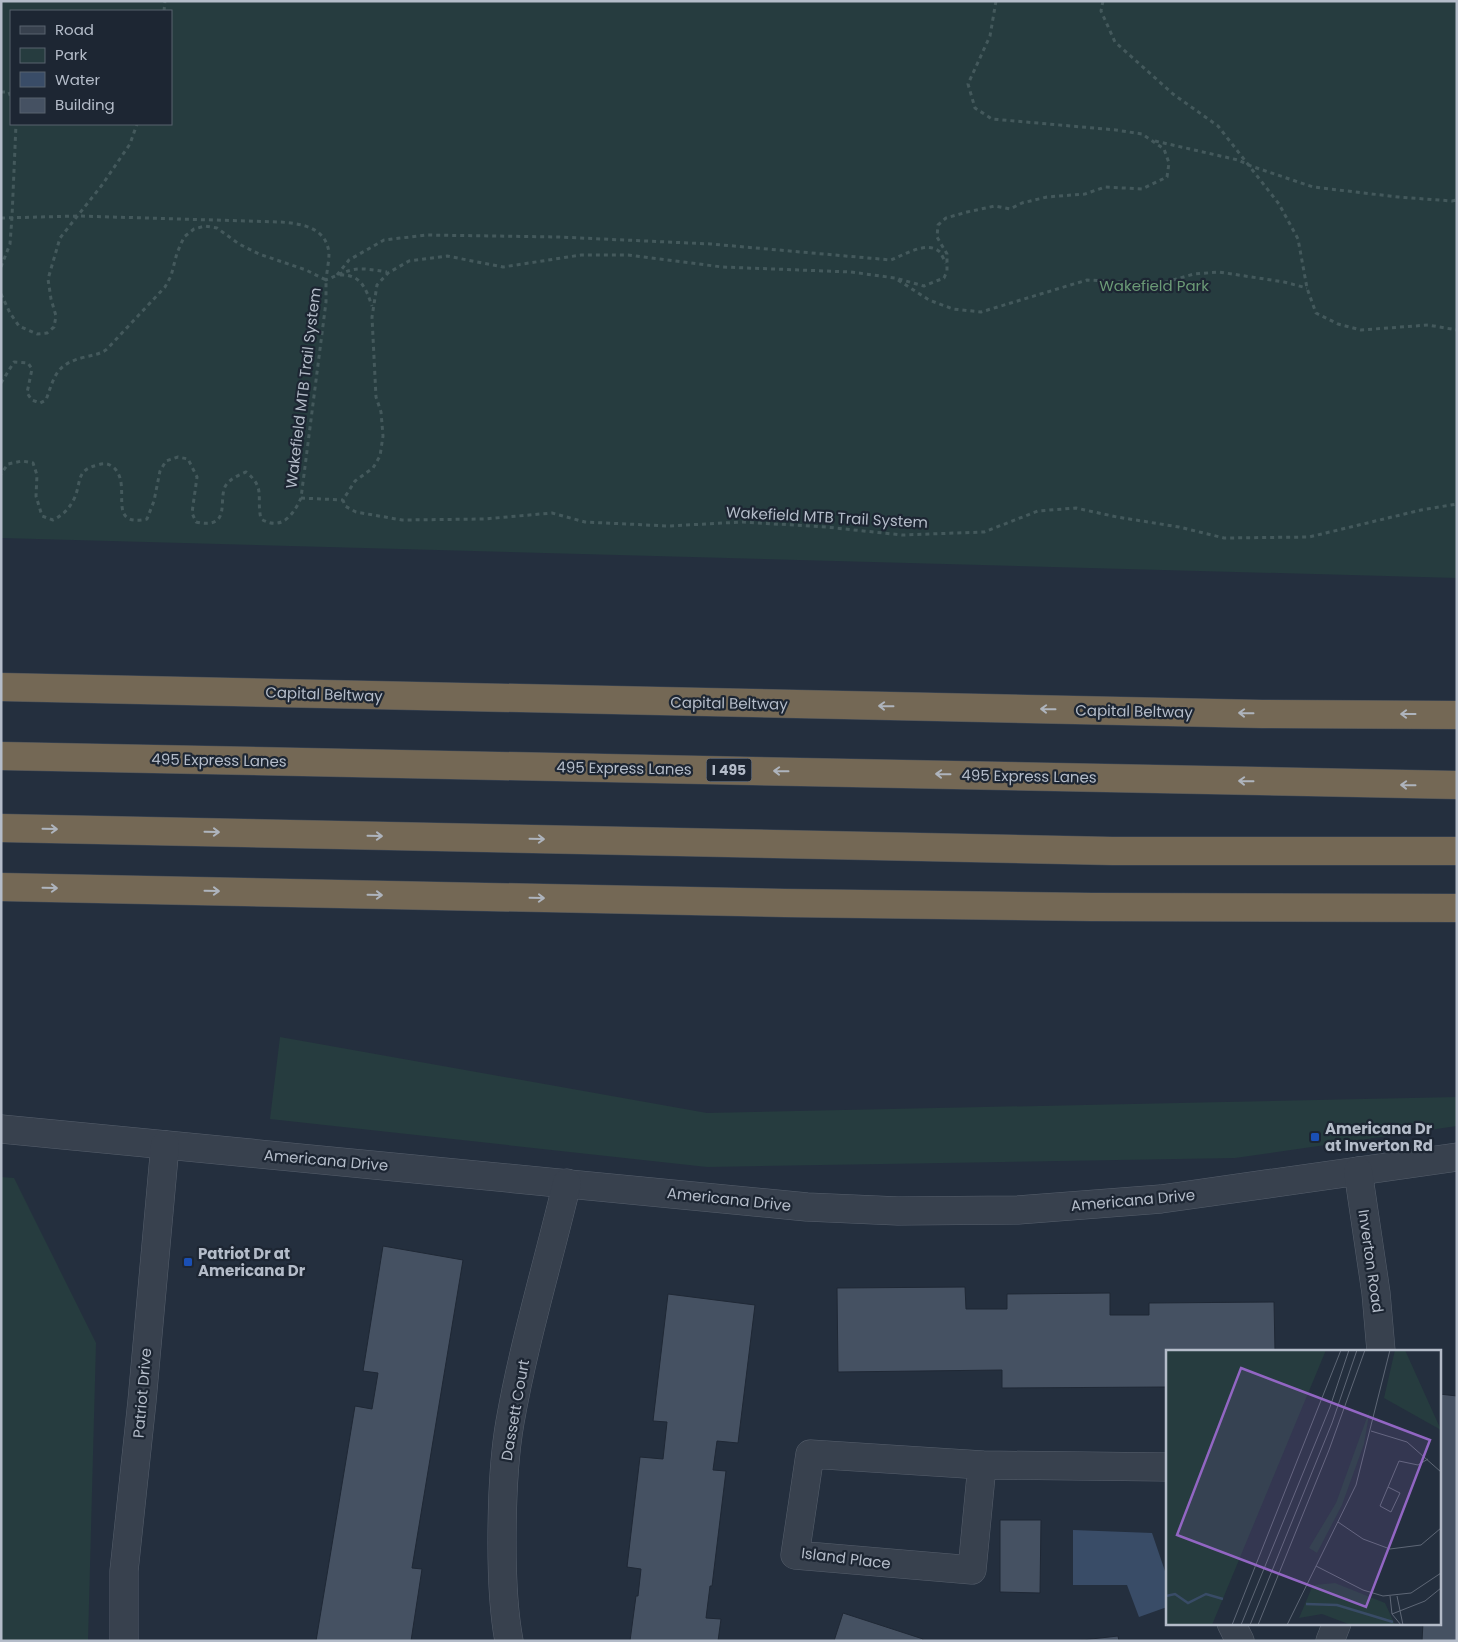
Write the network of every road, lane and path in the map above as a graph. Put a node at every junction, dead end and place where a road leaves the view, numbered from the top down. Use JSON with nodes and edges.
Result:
{"nodes":[{"id":1,"x":996,"y":1,"type":"edge"},
{"id":2,"x":1103,"y":1,"type":"edge"},
{"id":3,"x":16,"y":125,"type":"edge"},
{"id":4,"x":137,"y":125,"type":"edge"},
{"id":5,"x":1154,"y":141,"type":"junction"},
{"id":6,"x":1251,"y":166,"type":"junction"},
{"id":7,"x":1457,"y":200,"type":"edge"},
{"id":8,"x":78,"y":216,"type":"junction"},
{"id":9,"x":12,"y":217,"type":"junction"},
{"id":10,"x":1,"y":218,"type":"edge"},
{"id":11,"x":205,"y":221,"type":"junction"},
{"id":12,"x":205,"y":226,"type":"junction"},
{"id":13,"x":947,"y":264,"type":"junction"},
{"id":14,"x":1,"y":267,"type":"edge"},
{"id":15,"x":388,"y":273,"type":"junction"},
{"id":16,"x":337,"y":275,"type":"junction"},
{"id":17,"x":895,"y":278,"type":"junction"},
{"id":18,"x":326,"y":280,"type":"junction"},
{"id":19,"x":1307,"y":288,"type":"junction"},
{"id":20,"x":1,"y":294,"type":"edge"},
{"id":21,"x":372,"y":308,"type":"junction"},
{"id":22,"x":1457,"y":330,"type":"edge"},
{"id":23,"x":1,"y":383,"type":"edge"},
{"id":24,"x":1,"y":474,"type":"edge"},
{"id":25,"x":302,"y":498,"type":"junction"},
{"id":26,"x":343,"y":500,"type":"junction"},
{"id":27,"x":1457,"y":504,"type":"edge"},
{"id":28,"x":1,"y":687,"type":"edge"},
{"id":29,"x":1457,"y":715,"type":"edge"},
{"id":30,"x":1,"y":756,"type":"edge"},
{"id":31,"x":1457,"y":785,"type":"edge"},
{"id":32,"x":1,"y":828,"type":"edge"},
{"id":33,"x":1457,"y":851,"type":"edge"},
{"id":34,"x":1,"y":887,"type":"edge"},
{"id":35,"x":1457,"y":908,"type":"edge"},
{"id":36,"x":1,"y":1129,"type":"edge"},
{"id":37,"x":165,"y":1145,"type":"junction"},
{"id":38,"x":1457,"y":1158,"type":"edge"},
{"id":39,"x":1358,"y":1171,"type":"junction"},
{"id":40,"x":567,"y":1183,"type":"junction"},
{"id":41,"x":1381,"y":1350,"type":"edge"},
{"id":42,"x":982,"y":1465,"type":"junction"},
{"id":43,"x":1166,"y":1467,"type":"edge"},
{"id":44,"x":1232,"y":1624,"type":"edge"},
{"id":45,"x":1337,"y":1624,"type":"edge"},
{"id":46,"x":124,"y":1641,"type":"edge"},
{"id":47,"x":510,"y":1641,"type":"edge"},
{"id":48,"x":1240,"y":1641,"type":"edge"},
{"id":49,"x":1330,"y":1641,"type":"edge"}],
"edges":[{"from":1,"to":5,"type":"path"},
{"from":2,"to":6,"type":"path"},
{"from":3,"to":9,"type":"path"},
{"from":4,"to":8,"type":"path"},
{"from":5,"to":6,"type":"path"},
{"from":5,"to":13,"type":"path"},
{"from":6,"to":7,"type":"path"},
{"from":6,"to":19,"type":"path"},
{"from":8,"to":9,"type":"path"},
{"from":8,"to":11,"type":"path"},
{"from":8,"to":20,"type":"path"},
{"from":9,"to":10,"type":"path"},
{"from":9,"to":14,"type":"path"},
{"from":11,"to":12,"type":"path"},
{"from":11,"to":18,"type":"path"},
{"from":12,"to":18,"type":"path","name":"Wakefield MTB Trail System"},
{"from":12,"to":23,"type":"path"},
{"from":13,"to":16,"type":"path","name":"Wakefield MTB Trail System"},
{"from":13,"to":17,"type":"path"},
{"from":15,"to":16,"type":"path"},
{"from":15,"to":17,"type":"path"},
{"from":15,"to":21,"type":"path"},
{"from":16,"to":18,"type":"path"},
{"from":16,"to":21,"type":"path"},
{"from":17,"to":19,"type":"path"},
{"from":18,"to":25,"type":"path","name":"Wakefield MTB Trail System"},
{"from":19,"to":22,"type":"path"},
{"from":21,"to":26,"type":"path"},
{"from":24,"to":25,"type":"path","name":"Wakefield MTB Trail System"},
{"from":25,"to":26,"type":"path","name":"Wakefield MTB Trail System"},
{"from":26,"to":27,"type":"path","name":"Wakefield MTB Trail System"},
{"from":29,"to":28,"type":"highway","name":"Capital Beltway","one_way":true},
{"from":31,"to":30,"type":"highway","name":"495 Express Lanes","number":"I 495","one_way":true},
{"from":32,"to":33,"type":"highway","one_way":true},
{"from":34,"to":35,"type":"highway","one_way":true},
{"from":36,"to":37,"type":"street","name":"Americana Drive"},
{"from":37,"to":40,"type":"street","name":"Americana Drive"},
{"from":37,"to":46,"type":"street","name":"Patriot Drive"},
{"from":38,"to":39,"type":"street","name":"Americana Drive"},
{"from":39,"to":40,"type":"street","name":"Americana Drive"},
{"from":39,"to":41,"type":"street","name":"Inverton Road"},
{"from":40,"to":47,"type":"street","name":"Dassett Court"},
{"from":42,"to":42,"type":"street","name":"Island Place"},
{"from":42,"to":43,"type":"street","name":"Island Place"},
{"from":44,"to":48,"type":"street"},
{"from":45,"to":49,"type":"street"}]}
